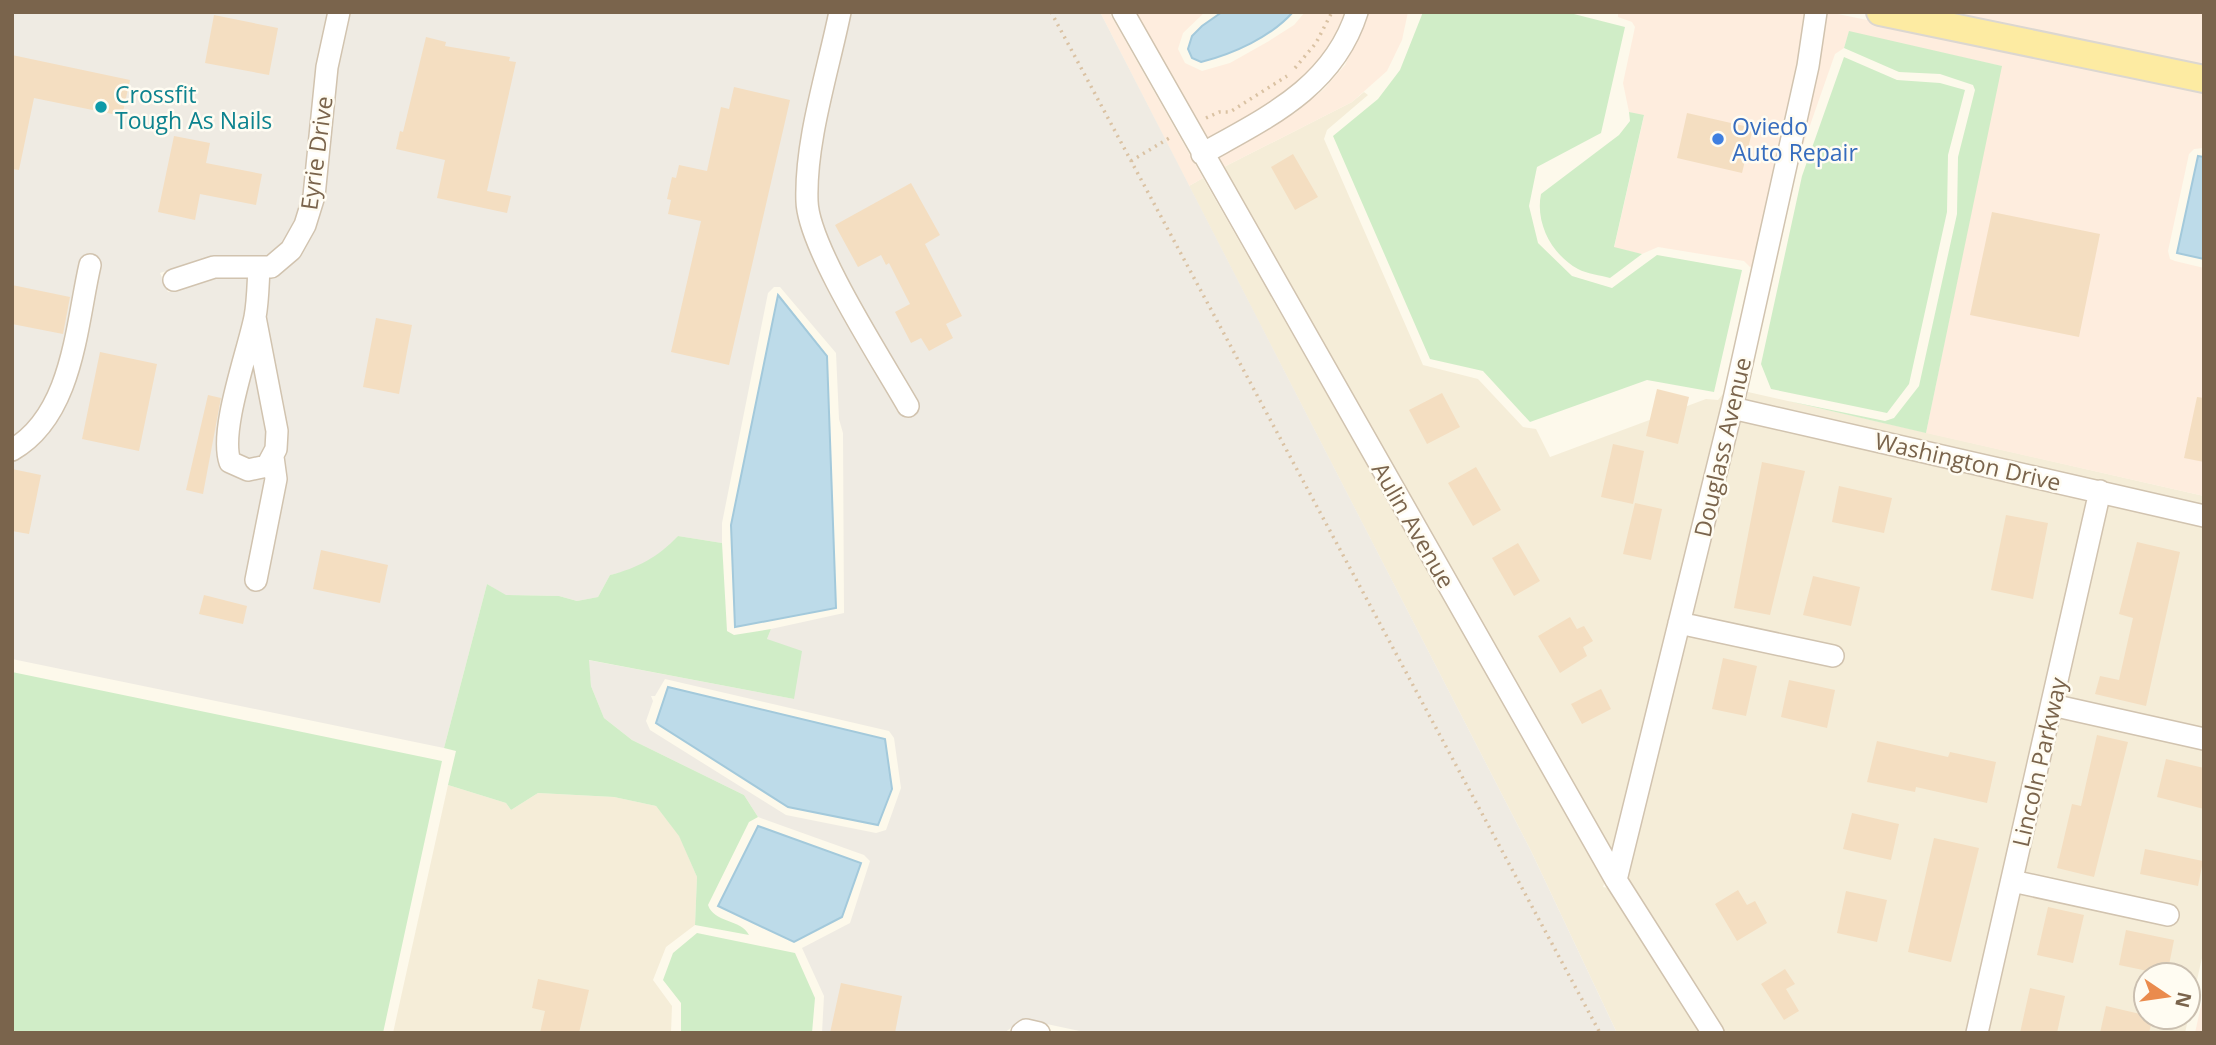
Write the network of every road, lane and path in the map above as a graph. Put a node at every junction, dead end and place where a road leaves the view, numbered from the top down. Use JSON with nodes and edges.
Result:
{"nodes":[{"id":1,"x":339,"y":12,"type":"edge"},
{"id":2,"x":840,"y":12,"type":"edge"},
{"id":3,"x":1051,"y":12,"type":"edge"},
{"id":4,"x":1123,"y":12,"type":"edge"},
{"id":5,"x":1332,"y":12,"type":"edge"},
{"id":6,"x":1357,"y":12,"type":"edge"},
{"id":7,"x":1816,"y":12,"type":"edge"},
{"id":8,"x":1880,"y":12,"type":"edge"},
{"id":9,"x":2204,"y":79,"type":"edge"},
{"id":10,"x":1203,"y":120,"type":"dead end"},
{"id":11,"x":1180,"y":131,"type":"dead end"},
{"id":12,"x":1202,"y":154,"type":"junction"},
{"id":13,"x":1131,"y":161,"type":"junction"},
{"id":14,"x":90,"y":265,"type":"dead end"},
{"id":15,"x":259,"y":268,"type":"junction"},
{"id":16,"x":174,"y":279,"type":"dead end"},
{"id":17,"x":255,"y":317,"type":"junction"},
{"id":18,"x":908,"y":406,"type":"dead end"},
{"id":19,"x":1732,"y":408,"type":"junction"},
{"id":20,"x":12,"y":450,"type":"edge"},
{"id":21,"x":273,"y":457,"type":"junction"},
{"id":22,"x":2100,"y":491,"type":"junction"},
{"id":23,"x":2204,"y":516,"type":"edge"},
{"id":24,"x":256,"y":580,"type":"dead end"},
{"id":25,"x":1679,"y":623,"type":"junction"},
{"id":26,"x":1833,"y":656,"type":"dead end"},
{"id":27,"x":2052,"y":705,"type":"junction"},
{"id":28,"x":2204,"y":739,"type":"edge"},
{"id":29,"x":1616,"y":880,"type":"junction"},
{"id":30,"x":2012,"y":881,"type":"junction"},
{"id":31,"x":2168,"y":915,"type":"dead end"},
{"id":32,"x":1023,"y":1033,"type":"edge"},
{"id":33,"x":1039,"y":1033,"type":"edge"},
{"id":34,"x":1600,"y":1033,"type":"edge"},
{"id":35,"x":1713,"y":1033,"type":"edge"},
{"id":36,"x":1977,"y":1033,"type":"edge"}],
"edges":[{"from":1,"to":15,"type":"street","name":"Eyrie Drive"},
{"from":2,"to":18,"type":"street"},
{"from":3,"to":13,"type":"path"},
{"from":4,"to":12,"type":"street","name":"Aulin Avenue"},
{"from":5,"to":10,"type":"path"},
{"from":6,"to":12,"type":"street"},
{"from":7,"to":19,"type":"street","name":"Douglass Avenue"},
{"from":8,"to":9,"type":"main road"},
{"from":11,"to":13,"type":"path"},
{"from":12,"to":29,"type":"street","name":"Aulin Avenue"},
{"from":13,"to":34,"type":"path"},
{"from":14,"to":20,"type":"street"},
{"from":15,"to":16,"type":"street","name":"Eyrie Drive"},
{"from":15,"to":17,"type":"street"},
{"from":17,"to":21,"type":"street"},
{"from":17,"to":21,"type":"street"},
{"from":19,"to":22,"type":"street","name":"Washington Drive"},
{"from":19,"to":25,"type":"street","name":"Douglass Avenue"},
{"from":21,"to":24,"type":"street"},
{"from":22,"to":23,"type":"street","name":"Washington Drive"},
{"from":22,"to":27,"type":"street","name":"Lincoln Parkway"},
{"from":25,"to":26,"type":"street"},
{"from":25,"to":29,"type":"street","name":"Douglass Avenue"},
{"from":27,"to":28,"type":"street"},
{"from":27,"to":30,"type":"street","name":"Lincoln Parkway"},
{"from":29,"to":35,"type":"street","name":"Aulin Avenue"},
{"from":30,"to":31,"type":"street"},
{"from":30,"to":36,"type":"street","name":"Lincoln Parkway"},
{"from":32,"to":33,"type":"street"}]}
